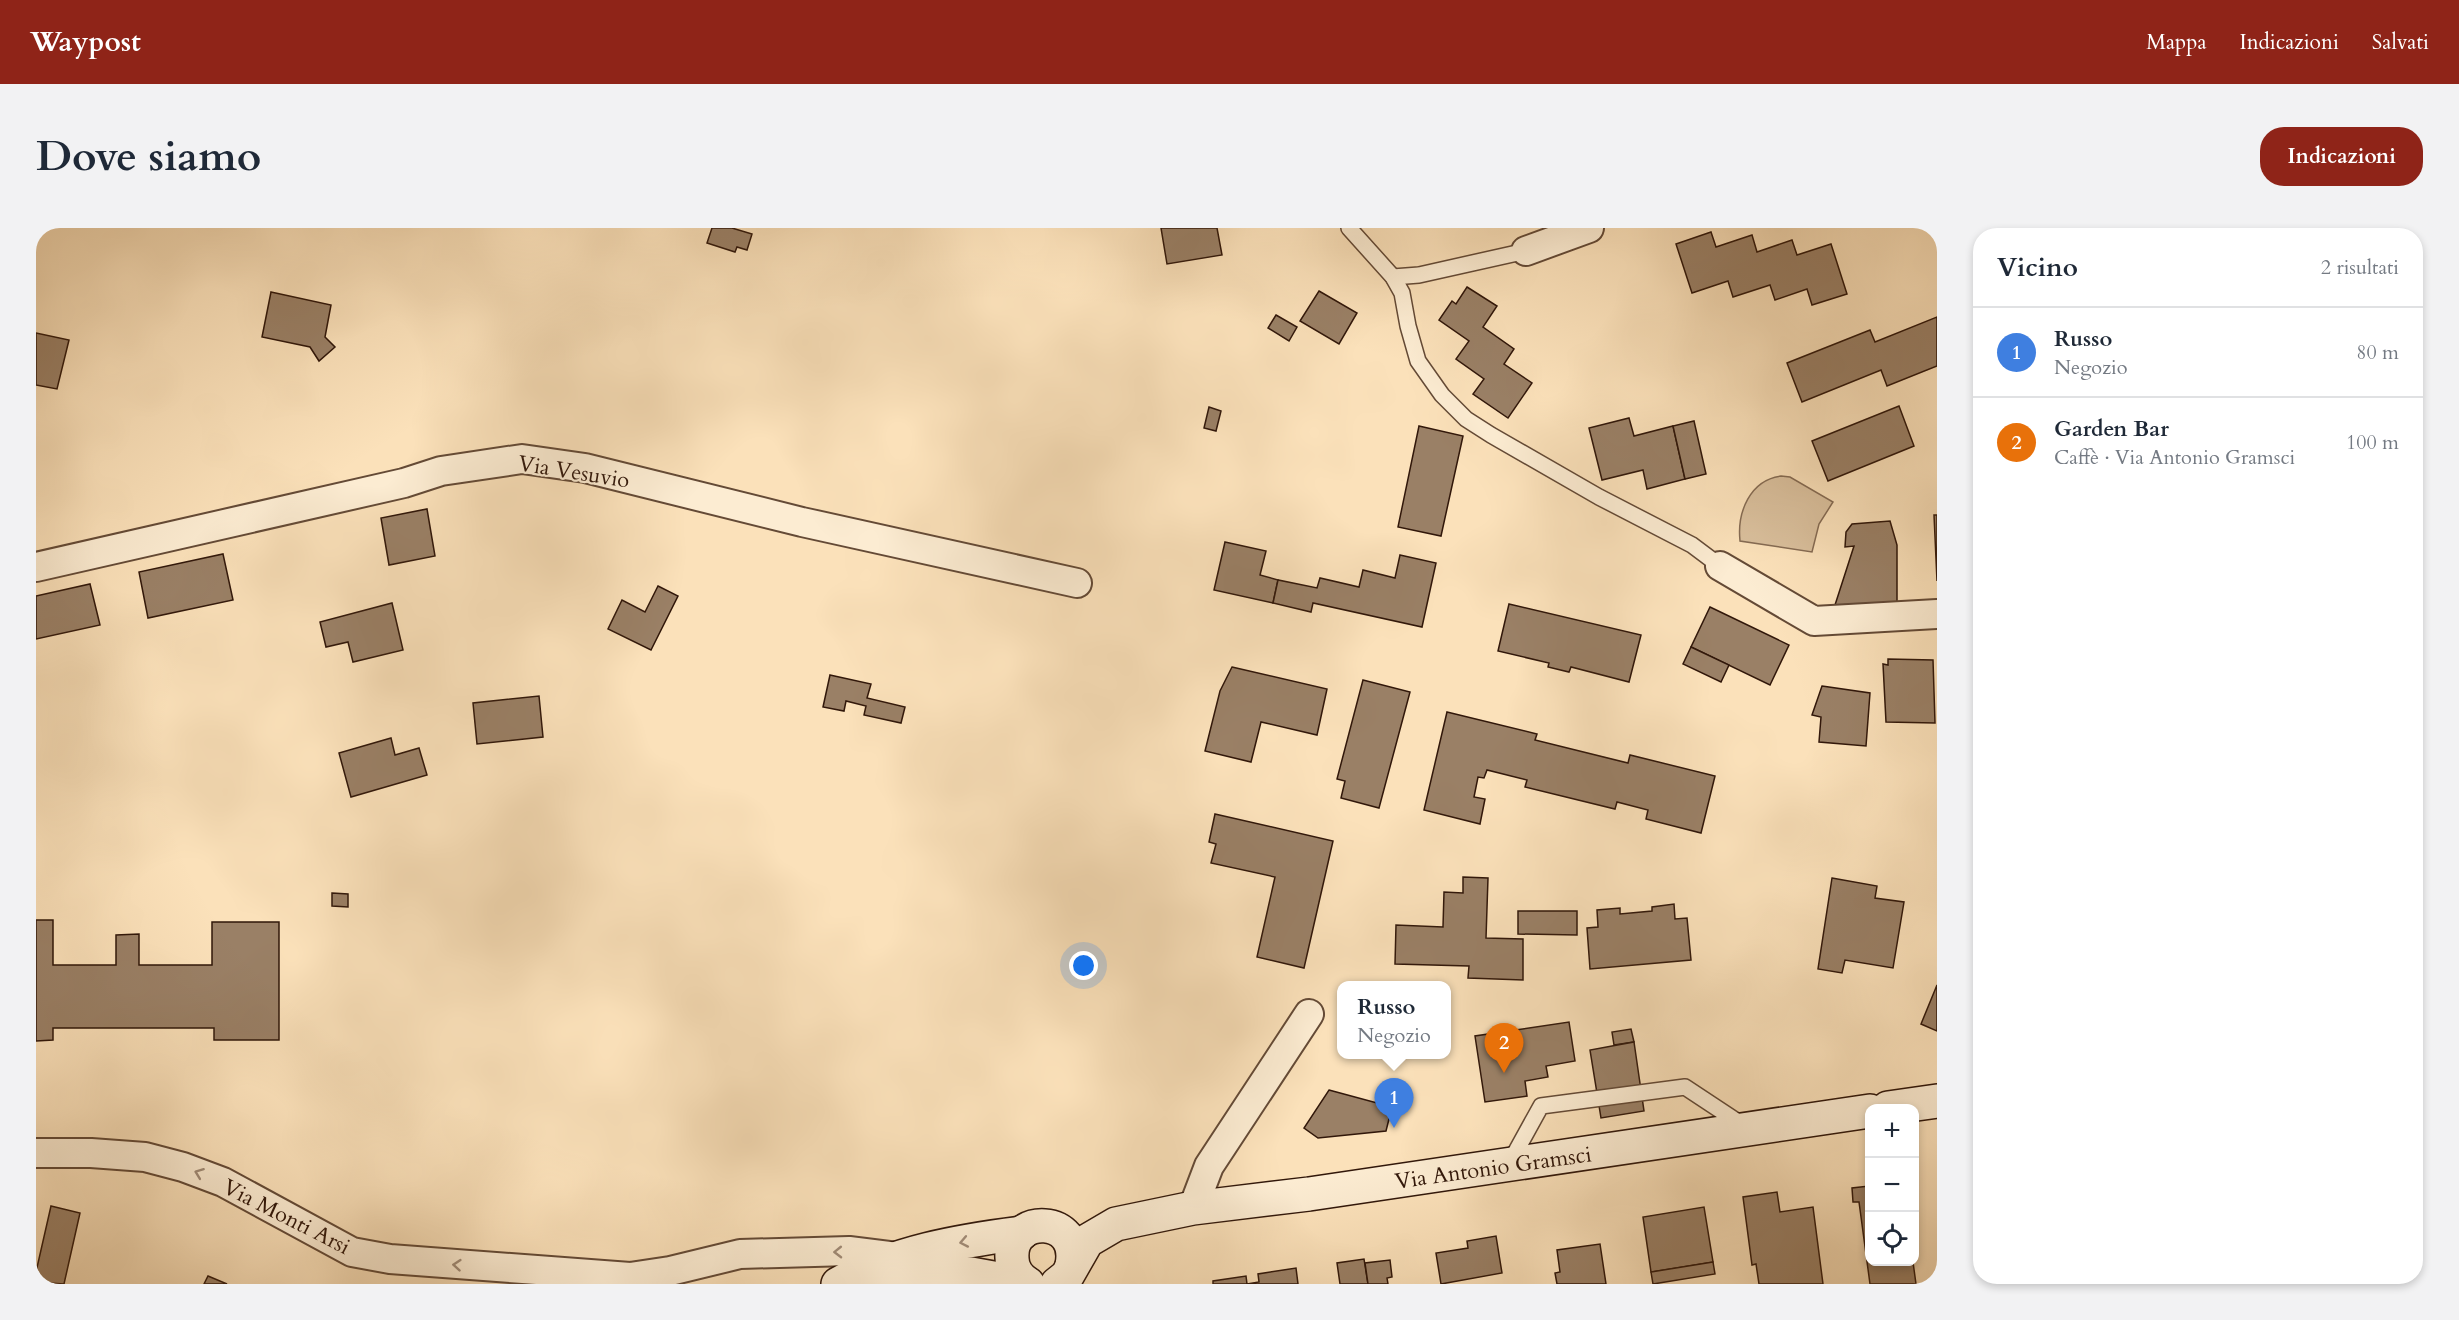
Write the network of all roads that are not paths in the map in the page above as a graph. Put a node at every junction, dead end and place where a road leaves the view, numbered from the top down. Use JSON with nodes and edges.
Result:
{"nodes":[{"id":1,"x":1349,"y":228,"type":"edge"},
{"id":2,"x":1589,"y":228,"type":"edge"},
{"id":3,"x":1526,"y":251,"type":"joint"},
{"id":4,"x":1393,"y":277,"type":"junction"},
{"id":5,"x":1720,"y":566,"type":"joint"},
{"id":6,"x":36,"y":567,"type":"edge"},
{"id":7,"x":1077,"y":583,"type":"dead end"},
{"id":8,"x":1937,"y":614,"type":"edge"},
{"id":9,"x":1309,"y":1014,"type":"dead end"},
{"id":10,"x":1937,"y":1101,"type":"edge"},
{"id":11,"x":1916,"y":1104,"type":"edge"},
{"id":12,"x":1865,"y":1112,"type":"edge"},
{"id":13,"x":1749,"y":1129,"type":"junction"},
{"id":14,"x":36,"y":1153,"type":"edge"},
{"id":15,"x":1509,"y":1164,"type":"junction"},
{"id":16,"x":1193,"y":1208,"type":"junction"},
{"id":17,"x":1116,"y":1224,"type":"junction"},
{"id":18,"x":1034,"y":1229,"type":"junction"},
{"id":19,"x":897,"y":1257,"type":"junction"},
{"id":20,"x":1064,"y":1274,"type":"edge"},
{"id":21,"x":838,"y":1284,"type":"edge"},
{"id":22,"x":878,"y":1284,"type":"edge"},
{"id":23,"x":1028,"y":1284,"type":"edge"}],
"edges":[{"from":1,"to":4,"type":"lane"},
{"from":2,"to":3,"type":"street"},
{"from":3,"to":4,"type":"lane"},
{"from":4,"to":5,"type":"lane"},
{"from":5,"to":8,"type":"street"},
{"from":6,"to":7,"type":"street","name":"Via Vesuvio"},
{"from":9,"to":16,"type":"street"},
{"from":10,"to":11,"type":"main road"},
{"from":12,"to":13,"type":"main road","name":"Via Antonio Gramsci"},
{"from":13,"to":15,"type":"main road","name":"Via Antonio Gramsci"},
{"from":13,"to":15,"type":"lane"},
{"from":19,"to":14,"type":"street","name":"Via Monti Arsi","one_way":true},
{"from":15,"to":16,"type":"main road","name":"Via Antonio Gramsci"},
{"from":16,"to":17,"type":"main road","name":"Via Antonio Gramsci"},
{"from":17,"to":18,"type":"main road"},
{"from":17,"to":20,"type":"main road"},
{"from":18,"to":19,"type":"main road","one_way":true},
{"from":18,"to":20,"type":"main road"},
{"from":18,"to":23,"type":"main road"},
{"from":19,"to":21,"type":"main road"},
{"from":22,"to":23,"type":"main road"}]}
